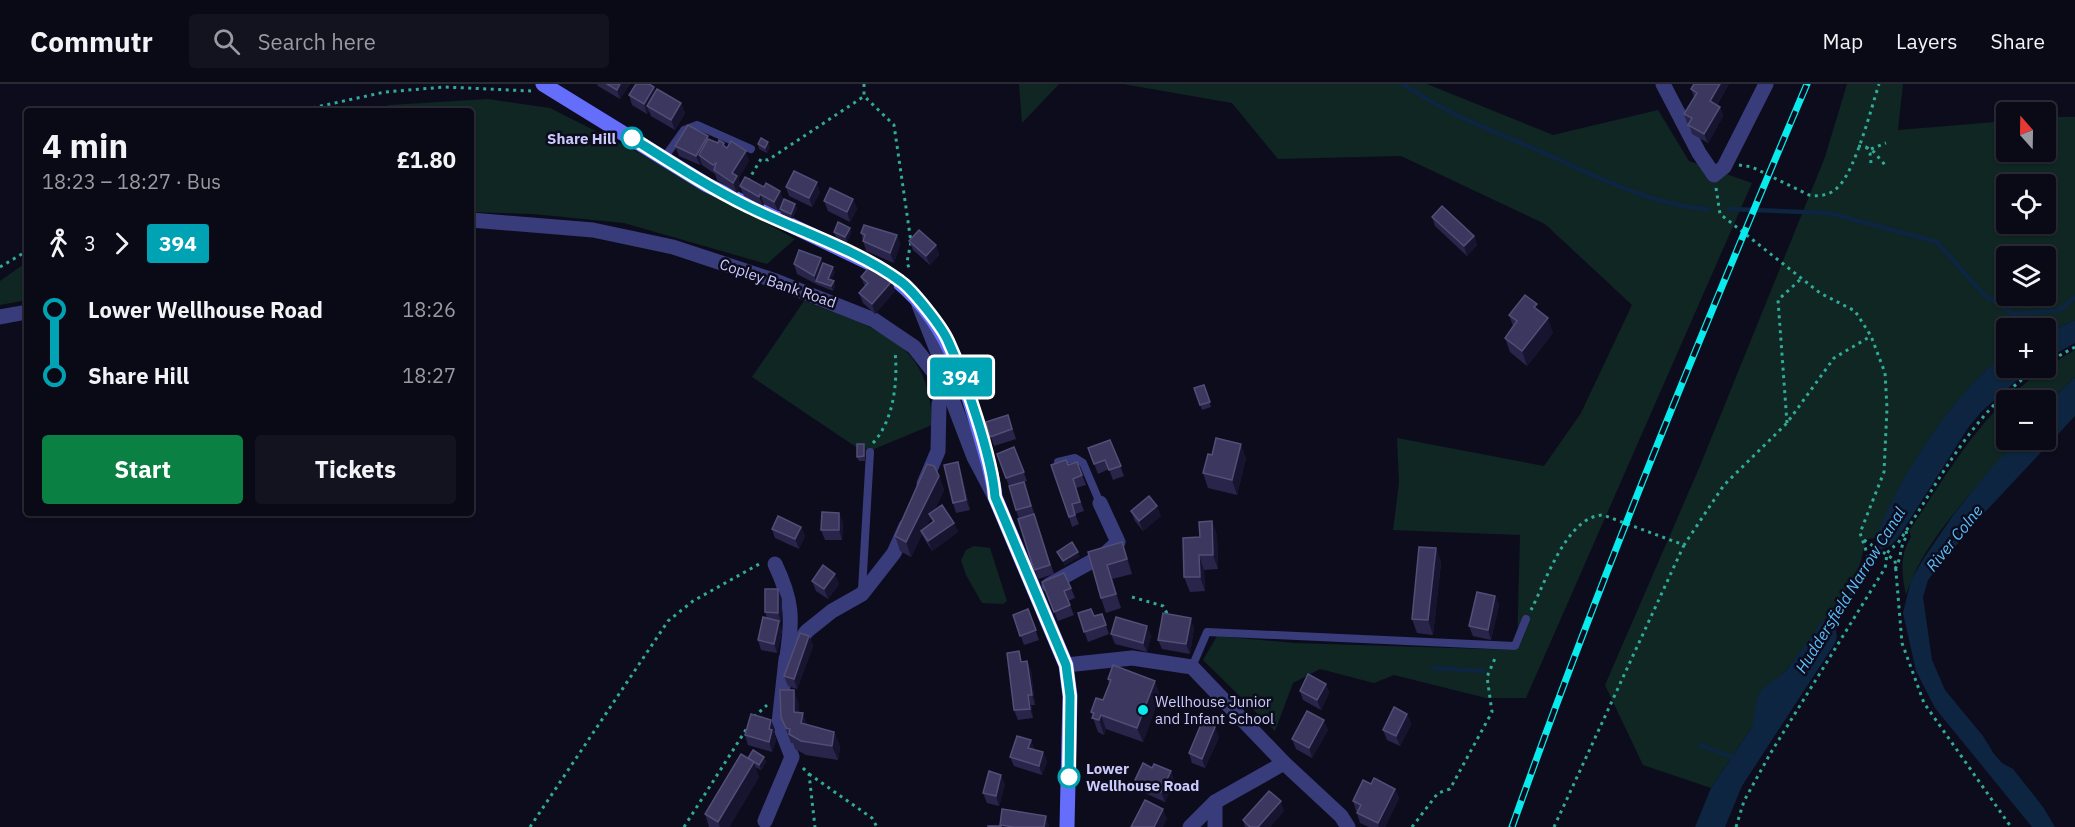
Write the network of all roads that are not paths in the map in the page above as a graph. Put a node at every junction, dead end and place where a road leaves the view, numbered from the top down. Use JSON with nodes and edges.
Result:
{"nodes":[{"id":1,"x":543,"y":84,"type":"edge"},
{"id":2,"x":1663,"y":84,"type":"edge"},
{"id":3,"x":1766,"y":84,"type":"edge"},
{"id":4,"x":751,"y":149,"type":"dead end"},
{"id":5,"x":664,"y":158,"type":"junction"},
{"id":6,"x":474,"y":220,"type":"edge"},
{"id":7,"x":918,"y":302,"type":"junction"},
{"id":8,"x":24,"y":313,"type":"edge"},
{"id":9,"x":0,"y":317,"type":"edge"},
{"id":10,"x":942,"y":386,"type":"junction"},
{"id":11,"x":870,"y":452,"type":"road end"},
{"id":12,"x":1058,"y":462,"type":"edge"},
{"id":13,"x":995,"y":497,"type":"junction"},
{"id":14,"x":1100,"y":503,"type":"joint"},
{"id":15,"x":775,"y":564,"type":"road end"},
{"id":16,"x":1035,"y":590,"type":"junction"},
{"id":17,"x":862,"y":594,"type":"junction"},
{"id":18,"x":1526,"y":620,"type":"road end"},
{"id":19,"x":786,"y":659,"type":"junction"},
{"id":20,"x":1066,"y":665,"type":"junction"},
{"id":21,"x":1192,"y":668,"type":"junction"},
{"id":22,"x":1284,"y":763,"type":"junction"},
{"id":23,"x":1215,"y":802,"type":"junction"},
{"id":24,"x":765,"y":821,"type":"dead end"},
{"id":25,"x":1066,"y":827,"type":"edge"},
{"id":26,"x":1190,"y":827,"type":"edge"},
{"id":27,"x":1215,"y":827,"type":"edge"},
{"id":28,"x":1348,"y":827,"type":"edge"}],
"edges":[{"from":1,"to":5,"type":"street"},
{"from":2,"to":3,"type":"street"},
{"from":4,"to":5,"type":"lane"},
{"from":5,"to":7,"type":"street"},
{"from":6,"to":10,"type":"street","name":"Copley Bank Road"},
{"from":7,"to":10,"type":"street","name":"Copley Bank Road"},
{"from":7,"to":13,"type":"street"},
{"from":8,"to":9,"type":"street"},
{"from":10,"to":13,"type":"street","name":"Copley Bank Road"},
{"from":10,"to":17,"type":"street"},
{"from":11,"to":17,"type":"lane"},
{"from":12,"to":14,"type":"lane"},
{"from":13,"to":16,"type":"street"},
{"from":14,"to":16,"type":"street"},
{"from":15,"to":19,"type":"street"},
{"from":16,"to":20,"type":"street"},
{"from":17,"to":19,"type":"street"},
{"from":18,"to":21,"type":"lane"},
{"from":19,"to":24,"type":"street"},
{"from":20,"to":21,"type":"street"},
{"from":20,"to":25,"type":"street"},
{"from":21,"to":22,"type":"street"},
{"from":22,"to":23,"type":"street"},
{"from":22,"to":28,"type":"street"},
{"from":23,"to":26,"type":"street"},
{"from":23,"to":27,"type":"street"}]}
